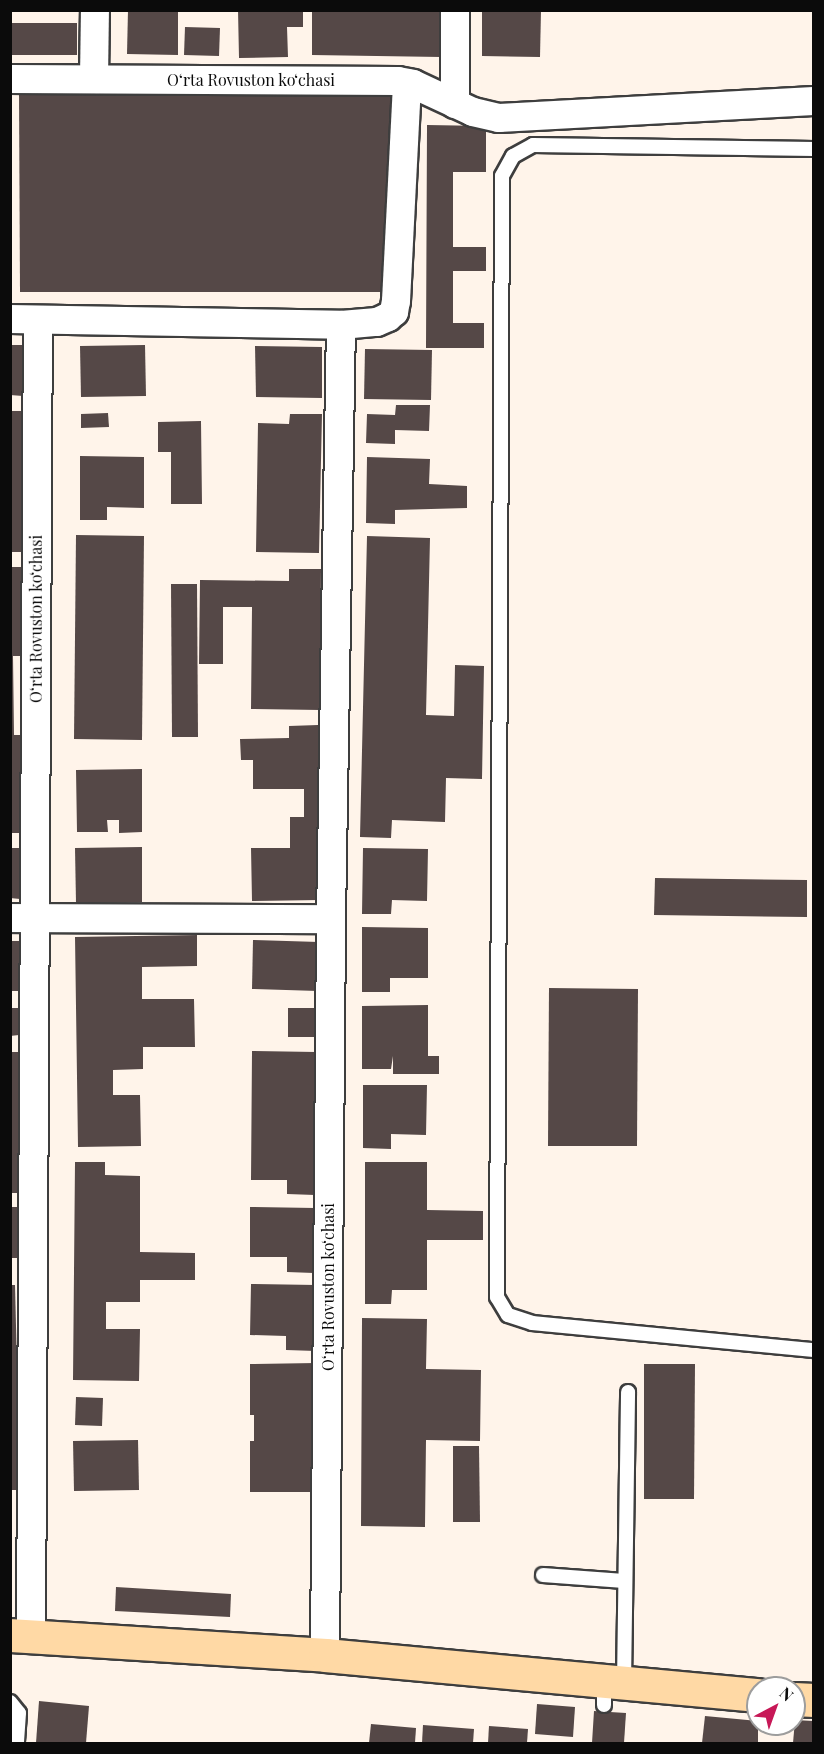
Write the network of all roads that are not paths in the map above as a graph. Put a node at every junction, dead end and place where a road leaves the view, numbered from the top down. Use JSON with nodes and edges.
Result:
{"nodes":[{"id":1,"x":95,"y":10,"type":"edge"},
{"id":2,"x":455,"y":10,"type":"edge"},
{"id":3,"x":10,"y":79,"type":"edge"},
{"id":4,"x":94,"y":79,"type":"junction"},
{"id":5,"x":407,"y":82,"type":"junction"},
{"id":6,"x":813,"y":101,"type":"edge"},
{"id":7,"x":455,"y":104,"type":"junction"},
{"id":8,"x":813,"y":149,"type":"edge"},
{"id":9,"x":24,"y":319,"type":"edge"},
{"id":10,"x":341,"y":325,"type":"junction"},
{"id":11,"x":23,"y":918,"type":"edge"},
{"id":12,"x":331,"y":919,"type":"junction"},
{"id":13,"x":813,"y":1350,"type":"edge"},
{"id":14,"x":628,"y":1392,"type":"dead end"},
{"id":15,"x":543,"y":1575,"type":"dead end"},
{"id":16,"x":624,"y":1581,"type":"junction"},
{"id":17,"x":21,"y":1636,"type":"edge"},
{"id":18,"x":325,"y":1655,"type":"junction"},
{"id":19,"x":611,"y":1690,"type":"junction"},
{"id":20,"x":746,"y":1695,"type":"edge"},
{"id":21,"x":10,"y":1702,"type":"edge"},
{"id":22,"x":17,"y":1743,"type":"edge"}],
"edges":[{"from":1,"to":4,"type":"street"},
{"from":2,"to":7,"type":"street"},
{"from":3,"to":4,"type":"street","name":"Oʻrta Rovuston koʻchasi"},
{"from":4,"to":5,"type":"street","name":"Oʻrta Rovuston koʻchasi"},
{"from":5,"to":7,"type":"street","name":"Oʻrta Rovuston koʻchasi"},
{"from":5,"to":10,"type":"street","name":"Oʻrta Rovuston koʻchasi"},
{"from":6,"to":7,"type":"street","name":"Oʻrta Rovuston koʻchasi"},
{"from":8,"to":13,"type":"lane"},
{"from":9,"to":10,"type":"street","name":"Oʻrta Rovuston koʻchasi"},
{"from":9,"to":11,"type":"street","name":"Oʻrta Rovuston koʻchasi"},
{"from":10,"to":12,"type":"street","name":"Oʻrta Rovuston koʻchasi"},
{"from":11,"to":12,"type":"street"},
{"from":11,"to":17,"type":"street","name":"Oʻrta Rovuston koʻchasi"},
{"from":12,"to":18,"type":"street","name":"Oʻrta Rovuston koʻchasi"},
{"from":14,"to":16,"type":"lane"},
{"from":15,"to":16,"type":"lane"},
{"from":16,"to":19,"type":"lane"},
{"from":17,"to":18,"type":"street"},
{"from":18,"to":19,"type":"street"},
{"from":19,"to":20,"type":"street"},
{"from":21,"to":22,"type":"lane"}]}
